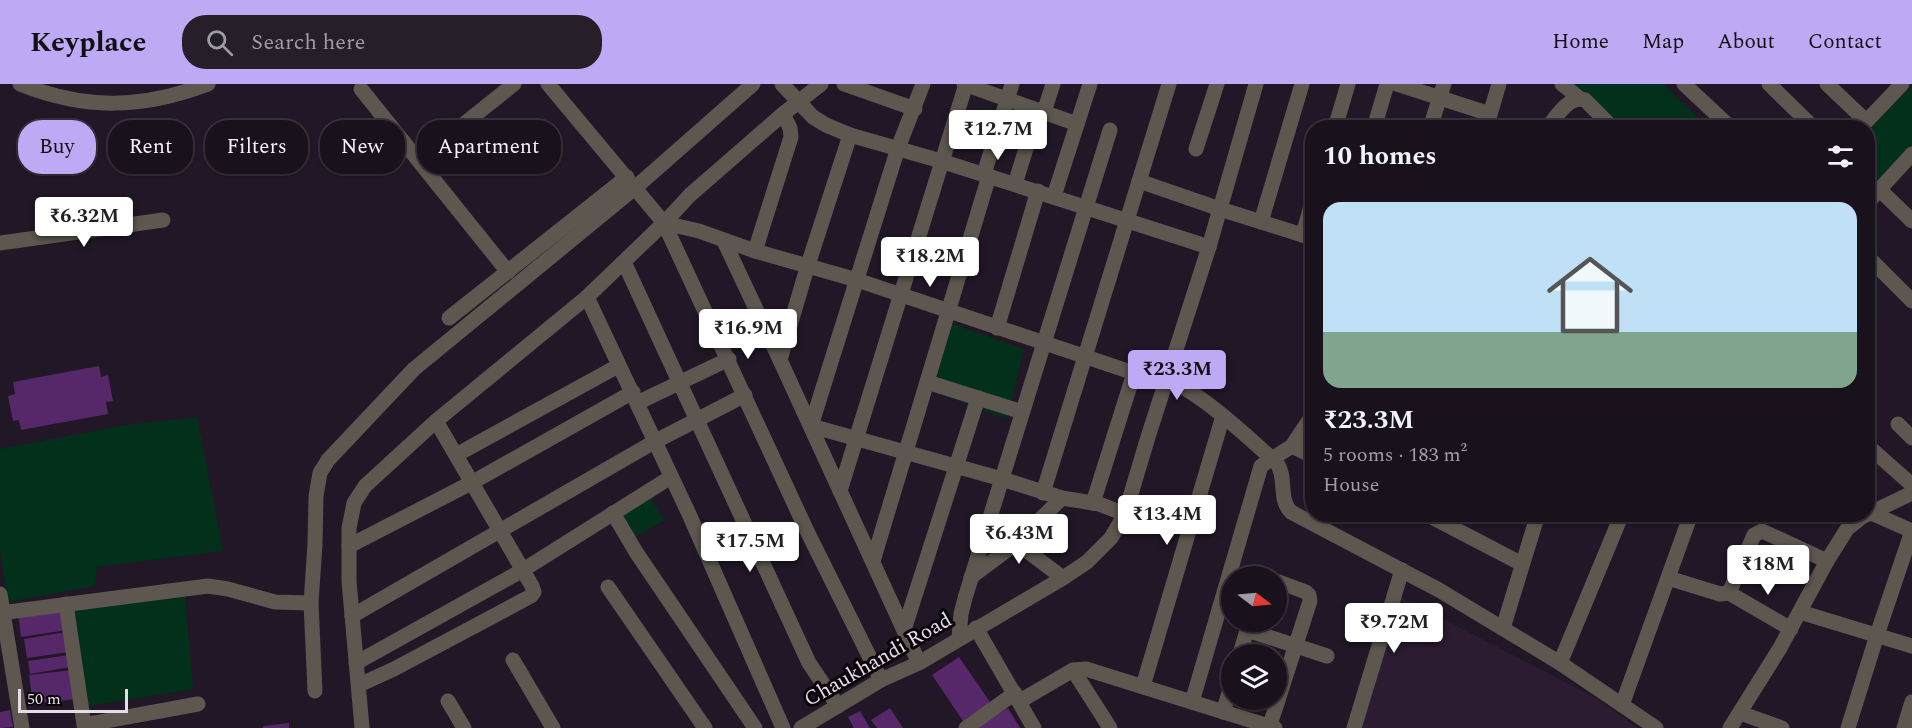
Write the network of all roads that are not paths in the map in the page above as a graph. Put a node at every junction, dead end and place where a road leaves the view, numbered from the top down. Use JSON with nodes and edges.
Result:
{"nodes":[{"id":1,"x":20,"y":84,"type":"edge"},
{"id":2,"x":208,"y":84,"type":"edge"},
{"id":3,"x":514,"y":84,"type":"edge"},
{"id":4,"x":548,"y":84,"type":"edge"},
{"id":5,"x":753,"y":84,"type":"edge"},
{"id":6,"x":782,"y":84,"type":"edge"},
{"id":7,"x":821,"y":84,"type":"edge"},
{"id":8,"x":844,"y":84,"type":"edge"},
{"id":9,"x":924,"y":84,"type":"edge"},
{"id":10,"x":965,"y":84,"type":"edge"},
{"id":11,"x":1012,"y":84,"type":"edge"},
{"id":12,"x":1053,"y":84,"type":"edge"},
{"id":13,"x":1090,"y":84,"type":"edge"},
{"id":14,"x":1169,"y":84,"type":"edge"},
{"id":15,"x":1217,"y":84,"type":"edge"},
{"id":16,"x":1256,"y":84,"type":"edge"},
{"id":17,"x":1302,"y":84,"type":"edge"},
{"id":18,"x":1348,"y":84,"type":"edge"},
{"id":19,"x":1387,"y":84,"type":"edge"},
{"id":20,"x":1397,"y":84,"type":"edge"},
{"id":21,"x":1499,"y":84,"type":"edge"},
{"id":22,"x":1562,"y":84,"type":"edge"},
{"id":23,"x":1769,"y":84,"type":"edge"},
{"id":24,"x":1827,"y":84,"type":"edge"},
{"id":25,"x":1687,"y":85,"type":"edge"},
{"id":26,"x":1893,"y":87,"type":"edge"},
{"id":27,"x":362,"y":89,"type":"dead end"},
{"id":28,"x":1441,"y":91,"type":"edge"},
{"id":29,"x":1579,"y":98,"type":"junction"},
{"id":30,"x":1008,"y":99,"type":"junction"},
{"id":31,"x":799,"y":101,"type":"junction"},
{"id":32,"x":915,"y":109,"type":"junction"},
{"id":33,"x":1041,"y":111,"type":"junction"},
{"id":34,"x":783,"y":114,"type":"junction"},
{"id":35,"x":468,"y":120,"type":"edge"},
{"id":36,"x":1337,"y":120,"type":"edge"},
{"id":37,"x":1376,"y":120,"type":"edge"},
{"id":38,"x":1432,"y":120,"type":"edge"},
{"id":39,"x":1486,"y":120,"type":"edge"},
{"id":40,"x":1488,"y":120,"type":"edge"},
{"id":41,"x":1554,"y":120,"type":"edge"},
{"id":42,"x":1605,"y":120,"type":"edge"},
{"id":43,"x":1723,"y":120,"type":"edge"},
{"id":44,"x":1806,"y":120,"type":"edge"},
{"id":45,"x":1859,"y":120,"type":"edge"},
{"id":46,"x":1866,"y":120,"type":"edge"},
{"id":47,"x":1077,"y":124,"type":"junction"},
{"id":48,"x":1110,"y":129,"type":"dead end"},
{"id":49,"x":850,"y":135,"type":"junction"},
{"id":50,"x":898,"y":148,"type":"junction"},
{"id":51,"x":1196,"y":149,"type":"dead end"},
{"id":52,"x":417,"y":157,"type":"edge"},
{"id":53,"x":941,"y":160,"type":"junction"},
{"id":54,"x":1910,"y":160,"type":"edge"},
{"id":55,"x":431,"y":174,"type":"edge"},
{"id":56,"x":987,"y":175,"type":"junction"},
{"id":57,"x":1139,"y":181,"type":"junction"},
{"id":58,"x":632,"y":182,"type":"junction"},
{"id":59,"x":1015,"y":184,"type":"junction"},
{"id":60,"x":1879,"y":189,"type":"junction"},
{"id":61,"x":1038,"y":191,"type":"junction"},
{"id":62,"x":1875,"y":194,"type":"edge"},
{"id":63,"x":1054,"y":196,"type":"junction"},
{"id":64,"x":1086,"y":206,"type":"junction"},
{"id":65,"x":1220,"y":209,"type":"junction"},
{"id":66,"x":1128,"y":219,"type":"junction"},
{"id":67,"x":164,"y":220,"type":"dead end"},
{"id":68,"x":1912,"y":221,"type":"edge"},
{"id":69,"x":1261,"y":222,"type":"junction"},
{"id":70,"x":664,"y":223,"type":"junction"},
{"id":71,"x":1305,"y":235,"type":"edge"},
{"id":72,"x":724,"y":241,"type":"junction"},
{"id":73,"x":0,"y":243,"type":"edge"},
{"id":74,"x":1209,"y":247,"type":"junction"},
{"id":75,"x":755,"y":251,"type":"junction"},
{"id":76,"x":624,"y":262,"type":"junction"},
{"id":77,"x":1875,"y":264,"type":"edge"},
{"id":78,"x":807,"y":268,"type":"junction"},
{"id":79,"x":508,"y":272,"type":"junction"},
{"id":80,"x":857,"y":280,"type":"junction"},
{"id":81,"x":901,"y":296,"type":"junction"},
{"id":82,"x":587,"y":297,"type":"junction"},
{"id":83,"x":1912,"y":301,"type":"edge"},
{"id":84,"x":948,"y":311,"type":"junction"},
{"id":85,"x":449,"y":318,"type":"dead end"},
{"id":86,"x":997,"y":328,"type":"junction"},
{"id":87,"x":1044,"y":344,"type":"junction"},
{"id":88,"x":1085,"y":357,"type":"junction"},
{"id":89,"x":729,"y":359,"type":"junction"},
{"id":90,"x":780,"y":360,"type":"junction"},
{"id":91,"x":618,"y":366,"type":"junction"},
{"id":92,"x":1134,"y":373,"type":"junction"},
{"id":93,"x":1166,"y":379,"type":"junction"},
{"id":94,"x":679,"y":382,"type":"junction"},
{"id":95,"x":927,"y":382,"type":"junction"},
{"id":96,"x":745,"y":395,"type":"junction"},
{"id":97,"x":635,"y":398,"type":"junction"},
{"id":98,"x":978,"y":398,"type":"junction"},
{"id":99,"x":1022,"y":412,"type":"junction"},
{"id":100,"x":1223,"y":416,"type":"junction"},
{"id":101,"x":698,"y":420,"type":"junction"},
{"id":102,"x":436,"y":421,"type":"junction"},
{"id":103,"x":1898,"y":424,"type":"dead end"},
{"id":104,"x":811,"y":426,"type":"junction"},
{"id":105,"x":1305,"y":426,"type":"edge"},
{"id":106,"x":1912,"y":438,"type":"edge"},
{"id":107,"x":857,"y":439,"type":"junction"},
{"id":108,"x":654,"y":442,"type":"junction"},
{"id":109,"x":1292,"y":446,"type":"junction"},
{"id":110,"x":906,"y":452,"type":"junction"},
{"id":111,"x":1305,"y":452,"type":"edge"},
{"id":112,"x":1875,"y":452,"type":"edge"},
{"id":113,"x":456,"y":455,"type":"junction"},
{"id":114,"x":1272,"y":458,"type":"junction"},
{"id":115,"x":956,"y":466,"type":"junction"},
{"id":116,"x":671,"y":477,"type":"junction"},
{"id":117,"x":1002,"y":479,"type":"junction"},
{"id":118,"x":473,"y":482,"type":"junction"},
{"id":119,"x":1912,"y":485,"type":"edge"},
{"id":120,"x":840,"y":491,"type":"junction"},
{"id":121,"x":1043,"y":493,"type":"junction"},
{"id":122,"x":1912,"y":493,"type":"edge"},
{"id":123,"x":1062,"y":498,"type":"junction"},
{"id":124,"x":1093,"y":503,"type":"junction"},
{"id":125,"x":1875,"y":511,"type":"edge"},
{"id":126,"x":613,"y":513,"type":"junction"},
{"id":127,"x":1125,"y":514,"type":"junction"},
{"id":128,"x":1875,"y":515,"type":"edge"},
{"id":129,"x":1305,"y":519,"type":"edge"},
{"id":130,"x":1310,"y":522,"type":"edge"},
{"id":131,"x":1441,"y":522,"type":"edge"},
{"id":132,"x":1535,"y":522,"type":"edge"},
{"id":133,"x":1619,"y":522,"type":"edge"},
{"id":134,"x":1688,"y":522,"type":"edge"},
{"id":135,"x":1850,"y":522,"type":"edge"},
{"id":136,"x":500,"y":530,"type":"junction"},
{"id":137,"x":1912,"y":531,"type":"edge"},
{"id":138,"x":986,"y":532,"type":"junction"},
{"id":139,"x":1014,"y":545,"type":"junction"},
{"id":140,"x":349,"y":546,"type":"junction"},
{"id":141,"x":873,"y":561,"type":"junction"},
{"id":142,"x":1827,"y":561,"type":"junction"},
{"id":143,"x":1522,"y":564,"type":"junction"},
{"id":144,"x":523,"y":570,"type":"junction"},
{"id":145,"x":1402,"y":570,"type":"junction"},
{"id":146,"x":971,"y":577,"type":"junction"},
{"id":147,"x":1063,"y":578,"type":"junction"},
{"id":148,"x":1668,"y":578,"type":"junction"},
{"id":149,"x":1287,"y":585,"type":"edge"},
{"id":150,"x":608,"y":586,"type":"dead end"},
{"id":151,"x":1729,"y":593,"type":"junction"},
{"id":152,"x":0,"y":594,"type":"edge"},
{"id":153,"x":311,"y":603,"type":"junction"},
{"id":154,"x":66,"y":604,"type":"junction"},
{"id":155,"x":2,"y":612,"type":"edge"},
{"id":156,"x":1800,"y":612,"type":"junction"},
{"id":157,"x":352,"y":616,"type":"junction"},
{"id":158,"x":976,"y":628,"type":"junction"},
{"id":159,"x":1503,"y":628,"type":"junction"},
{"id":160,"x":1791,"y":629,"type":"junction"},
{"id":161,"x":904,"y":630,"type":"junction"},
{"id":162,"x":1876,"y":635,"type":"junction"},
{"id":163,"x":959,"y":638,"type":"junction"},
{"id":164,"x":1243,"y":644,"type":"edge"},
{"id":165,"x":1912,"y":645,"type":"edge"},
{"id":166,"x":1296,"y":646,"type":"junction"},
{"id":167,"x":1327,"y":656,"type":"dead end"},
{"id":168,"x":513,"y":660,"type":"dead end"},
{"id":169,"x":356,"y":663,"type":"junction"},
{"id":170,"x":919,"y":663,"type":"junction"},
{"id":171,"x":1560,"y":663,"type":"junction"},
{"id":172,"x":1073,"y":670,"type":"junction"},
{"id":173,"x":881,"y":680,"type":"junction"},
{"id":174,"x":358,"y":685,"type":"junction"},
{"id":175,"x":1143,"y":686,"type":"junction"},
{"id":176,"x":315,"y":691,"type":"dead end"},
{"id":177,"x":1017,"y":697,"type":"junction"},
{"id":178,"x":448,"y":701,"type":"dead end"},
{"id":179,"x":1192,"y":702,"type":"junction"},
{"id":180,"x":1912,"y":702,"type":"edge"},
{"id":181,"x":198,"y":704,"type":"dead end"},
{"id":182,"x":838,"y":705,"type":"junction"},
{"id":183,"x":1622,"y":705,"type":"junction"},
{"id":184,"x":1223,"y":712,"type":"joint"},
{"id":185,"x":1740,"y":713,"type":"junction"},
{"id":186,"x":1765,"y":726,"type":"edge"},
{"id":187,"x":1271,"y":727,"type":"edge"},
{"id":188,"x":22,"y":728,"type":"edge"},
{"id":189,"x":362,"y":728,"type":"edge"},
{"id":190,"x":464,"y":728,"type":"edge"},
{"id":191,"x":553,"y":728,"type":"edge"},
{"id":192,"x":705,"y":728,"type":"edge"},
{"id":193,"x":755,"y":728,"type":"edge"},
{"id":194,"x":783,"y":728,"type":"edge"},
{"id":195,"x":801,"y":728,"type":"edge"},
{"id":196,"x":966,"y":728,"type":"edge"},
{"id":197,"x":1034,"y":728,"type":"edge"},
{"id":198,"x":1110,"y":728,"type":"edge"},
{"id":199,"x":1354,"y":728,"type":"edge"},
{"id":200,"x":1656,"y":728,"type":"edge"},
{"id":201,"x":1730,"y":728,"type":"edge"},
{"id":202,"x":1782,"y":728,"type":"edge"},
{"id":203,"x":1848,"y":728,"type":"edge"},
{"id":204,"x":1904,"y":728,"type":"edge"}],
"edges":[{"from":1,"to":2,"type":"street"},
{"from":3,"to":35,"type":"street"},
{"from":4,"to":58,"type":"street"},
{"from":5,"to":58,"type":"street"},
{"from":6,"to":31,"type":"street"},
{"from":7,"to":31,"type":"street"},
{"from":8,"to":32,"type":"street"},
{"from":9,"to":32,"type":"street"},
{"from":10,"to":30,"type":"street"},
{"from":10,"to":53,"type":"street"},
{"from":11,"to":30,"type":"street"},
{"from":12,"to":33,"type":"street"},
{"from":13,"to":47,"type":"street"},
{"from":14,"to":57,"type":"street"},
{"from":15,"to":51,"type":"street"},
{"from":16,"to":65,"type":"street","name":"Chaukhandi Road"},
{"from":17,"to":69,"type":"street"},
{"from":18,"to":36,"type":"street"},
{"from":19,"to":37,"type":"street"},
{"from":20,"to":28,"type":"street"},
{"from":21,"to":40,"type":"street"},
{"from":22,"to":29,"type":"street"},
{"from":23,"to":44,"type":"street"},
{"from":24,"to":45,"type":"street"},
{"from":25,"to":43,"type":"street"},
{"from":26,"to":46,"type":"street"},
{"from":27,"to":52,"type":"street"},
{"from":28,"to":38,"type":"street"},
{"from":28,"to":39,"type":"street"},
{"from":29,"to":41,"type":"street"},
{"from":29,"to":42,"type":"street"},
{"from":30,"to":33,"type":"street"},
{"from":30,"to":56,"type":"street"},
{"from":31,"to":34,"type":"street"},
{"from":31,"to":49,"type":"street"},
{"from":32,"to":50,"type":"street"},
{"from":33,"to":47,"type":"street"},
{"from":33,"to":59,"type":"street"},
{"from":34,"to":70,"type":"street"},
{"from":34,"to":75,"type":"street"},
{"from":47,"to":63,"type":"street"},
{"from":48,"to":64,"type":"street"},
{"from":49,"to":50,"type":"street"},
{"from":49,"to":78,"type":"street"},
{"from":50,"to":53,"type":"street"},
{"from":50,"to":80,"type":"street"},
{"from":53,"to":56,"type":"street"},
{"from":53,"to":81,"type":"street"},
{"from":54,"to":60,"type":"street"},
{"from":55,"to":79,"type":"street"},
{"from":56,"to":59,"type":"street"},
{"from":56,"to":84,"type":"street"},
{"from":57,"to":65,"type":"street"},
{"from":57,"to":66,"type":"street"},
{"from":58,"to":70,"type":"street"},
{"from":58,"to":79,"type":"street"},
{"from":58,"to":153,"type":"street"},
{"from":59,"to":61,"type":"street"},
{"from":60,"to":62,"type":"street"},
{"from":60,"to":68,"type":"street"},
{"from":61,"to":63,"type":"street"},
{"from":61,"to":86,"type":"street"},
{"from":63,"to":64,"type":"street"},
{"from":64,"to":66,"type":"street"},
{"from":64,"to":87,"type":"street"},
{"from":65,"to":69,"type":"street"},
{"from":65,"to":74,"type":"street","name":"Chaukhandi Road"},
{"from":66,"to":74,"type":"street"},
{"from":66,"to":88,"type":"street"},
{"from":67,"to":73,"type":"street"},
{"from":69,"to":71,"type":"street"},
{"from":70,"to":72,"type":"street"},
{"from":70,"to":76,"type":"street"},
{"from":70,"to":89,"type":"street"},
{"from":72,"to":75,"type":"street"},
{"from":72,"to":90,"type":"street"},
{"from":74,"to":93,"type":"street","name":"Chaukhandi Road"},
{"from":75,"to":78,"type":"street"},
{"from":76,"to":82,"type":"street"},
{"from":76,"to":94,"type":"street"},
{"from":77,"to":83,"type":"street"},
{"from":78,"to":80,"type":"street"},
{"from":78,"to":90,"type":"street"},
{"from":79,"to":85,"type":"street"},
{"from":80,"to":81,"type":"street"},
{"from":80,"to":104,"type":"street"},
{"from":81,"to":84,"type":"street"},
{"from":81,"to":107,"type":"street"},
{"from":82,"to":91,"type":"street"},
{"from":82,"to":102,"type":"street"},
{"from":84,"to":86,"type":"street"},
{"from":84,"to":95,"type":"street"},
{"from":86,"to":87,"type":"street"},
{"from":87,"to":88,"type":"street"},
{"from":87,"to":99,"type":"street"},
{"from":88,"to":92,"type":"street"},
{"from":88,"to":121,"type":"street"},
{"from":89,"to":94,"type":"street"},
{"from":89,"to":96,"type":"street"},
{"from":90,"to":104,"type":"street"},
{"from":91,"to":97,"type":"street"},
{"from":91,"to":113,"type":"street"},
{"from":92,"to":93,"type":"street"},
{"from":92,"to":124,"type":"street"},
{"from":93,"to":100,"type":"street"},
{"from":93,"to":127,"type":"street","name":"Chaukhandi Road"},
{"from":94,"to":97,"type":"street"},
{"from":94,"to":101,"type":"street"},
{"from":95,"to":98,"type":"street"},
{"from":95,"to":110,"type":"street"},
{"from":96,"to":101,"type":"street"},
{"from":96,"to":173,"type":"street"},
{"from":97,"to":108,"type":"street"},
{"from":97,"to":118,"type":"street"},
{"from":98,"to":99,"type":"street"},
{"from":98,"to":115,"type":"street"},
{"from":99,"to":117,"type":"street"},
{"from":100,"to":114,"type":"street"},
{"from":100,"to":175,"type":"street"},
{"from":101,"to":108,"type":"street"},
{"from":101,"to":182,"type":"street"},
{"from":102,"to":113,"type":"street"},
{"from":102,"to":140,"type":"street"},
{"from":103,"to":106,"type":"street"},
{"from":104,"to":107,"type":"street"},
{"from":104,"to":120,"type":"street"},
{"from":105,"to":109,"type":"street"},
{"from":107,"to":110,"type":"street"},
{"from":107,"to":120,"type":"street"},
{"from":108,"to":116,"type":"street"},
{"from":108,"to":136,"type":"street"},
{"from":109,"to":111,"type":"street"},
{"from":109,"to":114,"type":"street"},
{"from":110,"to":115,"type":"street"},
{"from":110,"to":141,"type":"street"},
{"from":112,"to":119,"type":"street"},
{"from":113,"to":118,"type":"street"},
{"from":114,"to":129,"type":"street"},
{"from":114,"to":179,"type":"street"},
{"from":115,"to":117,"type":"street"},
{"from":115,"to":161,"type":"street"},
{"from":116,"to":126,"type":"street"},
{"from":116,"to":194,"type":"street"},
{"from":117,"to":121,"type":"street"},
{"from":117,"to":138,"type":"street"},
{"from":118,"to":136,"type":"street"},
{"from":118,"to":140,"type":"street"},
{"from":120,"to":141,"type":"street"},
{"from":121,"to":123,"type":"street"},
{"from":122,"to":125,"type":"street"},
{"from":123,"to":124,"type":"street"},
{"from":123,"to":139,"type":"street"},
{"from":124,"to":127,"type":"street"},
{"from":126,"to":144,"type":"street"},
{"from":126,"to":193,"type":"street"},
{"from":127,"to":147,"type":"street","name":"Chaukhandi Road"},
{"from":128,"to":137,"type":"street"},
{"from":130,"to":145,"type":"street"},
{"from":131,"to":143,"type":"street"},
{"from":132,"to":143,"type":"street"},
{"from":133,"to":171,"type":"street"},
{"from":134,"to":148,"type":"street"},
{"from":135,"to":142,"type":"street"},
{"from":136,"to":144,"type":"street"},
{"from":136,"to":157,"type":"street"},
{"from":137,"to":162,"type":"street"},
{"from":138,"to":139,"type":"street"},
{"from":138,"to":146,"type":"street"},
{"from":139,"to":146,"type":"street"},
{"from":139,"to":147,"type":"street"},
{"from":140,"to":157,"type":"street"},
{"from":141,"to":161,"type":"street"},
{"from":142,"to":151,"type":"street"},
{"from":142,"to":156,"type":"street"},
{"from":143,"to":159,"type":"street"},
{"from":144,"to":169,"type":"street"},
{"from":144,"to":174,"type":"street"},
{"from":145,"to":159,"type":"street"},
{"from":145,"to":199,"type":"street"},
{"from":146,"to":163,"type":"street"},
{"from":147,"to":158,"type":"street","name":"Chaukhandi Road"},
{"from":148,"to":151,"type":"street"},
{"from":148,"to":183,"type":"street"},
{"from":149,"to":166,"type":"street"},
{"from":150,"to":192,"type":"street"},
{"from":151,"to":160,"type":"street"},
{"from":152,"to":155,"type":"street"},
{"from":153,"to":154,"type":"street"},
{"from":153,"to":176,"type":"street"},
{"from":154,"to":155,"type":"street"},
{"from":154,"to":181,"type":"street"},
{"from":155,"to":188,"type":"street"},
{"from":156,"to":160,"type":"street"},
{"from":156,"to":162,"type":"street"},
{"from":157,"to":169,"type":"street"},
{"from":158,"to":163,"type":"street","name":"Chaukhandi Road"},
{"from":158,"to":177,"type":"street"},
{"from":159,"to":171,"type":"street"},
{"from":160,"to":185,"type":"street"},
{"from":161,"to":170,"type":"street"},
{"from":162,"to":165,"type":"street"},
{"from":162,"to":203,"type":"street"},
{"from":163,"to":170,"type":"street","name":"Chaukhandi Road"},
{"from":164,"to":166,"type":"street"},
{"from":166,"to":167,"type":"street"},
{"from":166,"to":187,"type":"street"},
{"from":168,"to":191,"type":"street"},
{"from":169,"to":174,"type":"street"},
{"from":170,"to":173,"type":"street","name":"Chaukhandi Road"},
{"from":171,"to":183,"type":"street"},
{"from":172,"to":175,"type":"street"},
{"from":172,"to":177,"type":"street"},
{"from":172,"to":198,"type":"street"},
{"from":173,"to":182,"type":"street","name":"Chaukhandi Road"},
{"from":174,"to":189,"type":"street"},
{"from":175,"to":179,"type":"street"},
{"from":177,"to":196,"type":"street"},
{"from":177,"to":197,"type":"street"},
{"from":178,"to":190,"type":"street"},
{"from":179,"to":184,"type":"street"},
{"from":180,"to":204,"type":"street"},
{"from":182,"to":195,"type":"street","name":"Chaukhandi Road"},
{"from":183,"to":200,"type":"street"},
{"from":184,"to":187,"type":"street"},
{"from":185,"to":186,"type":"street"},
{"from":185,"to":201,"type":"street"},
{"from":186,"to":202,"type":"street"}]}
